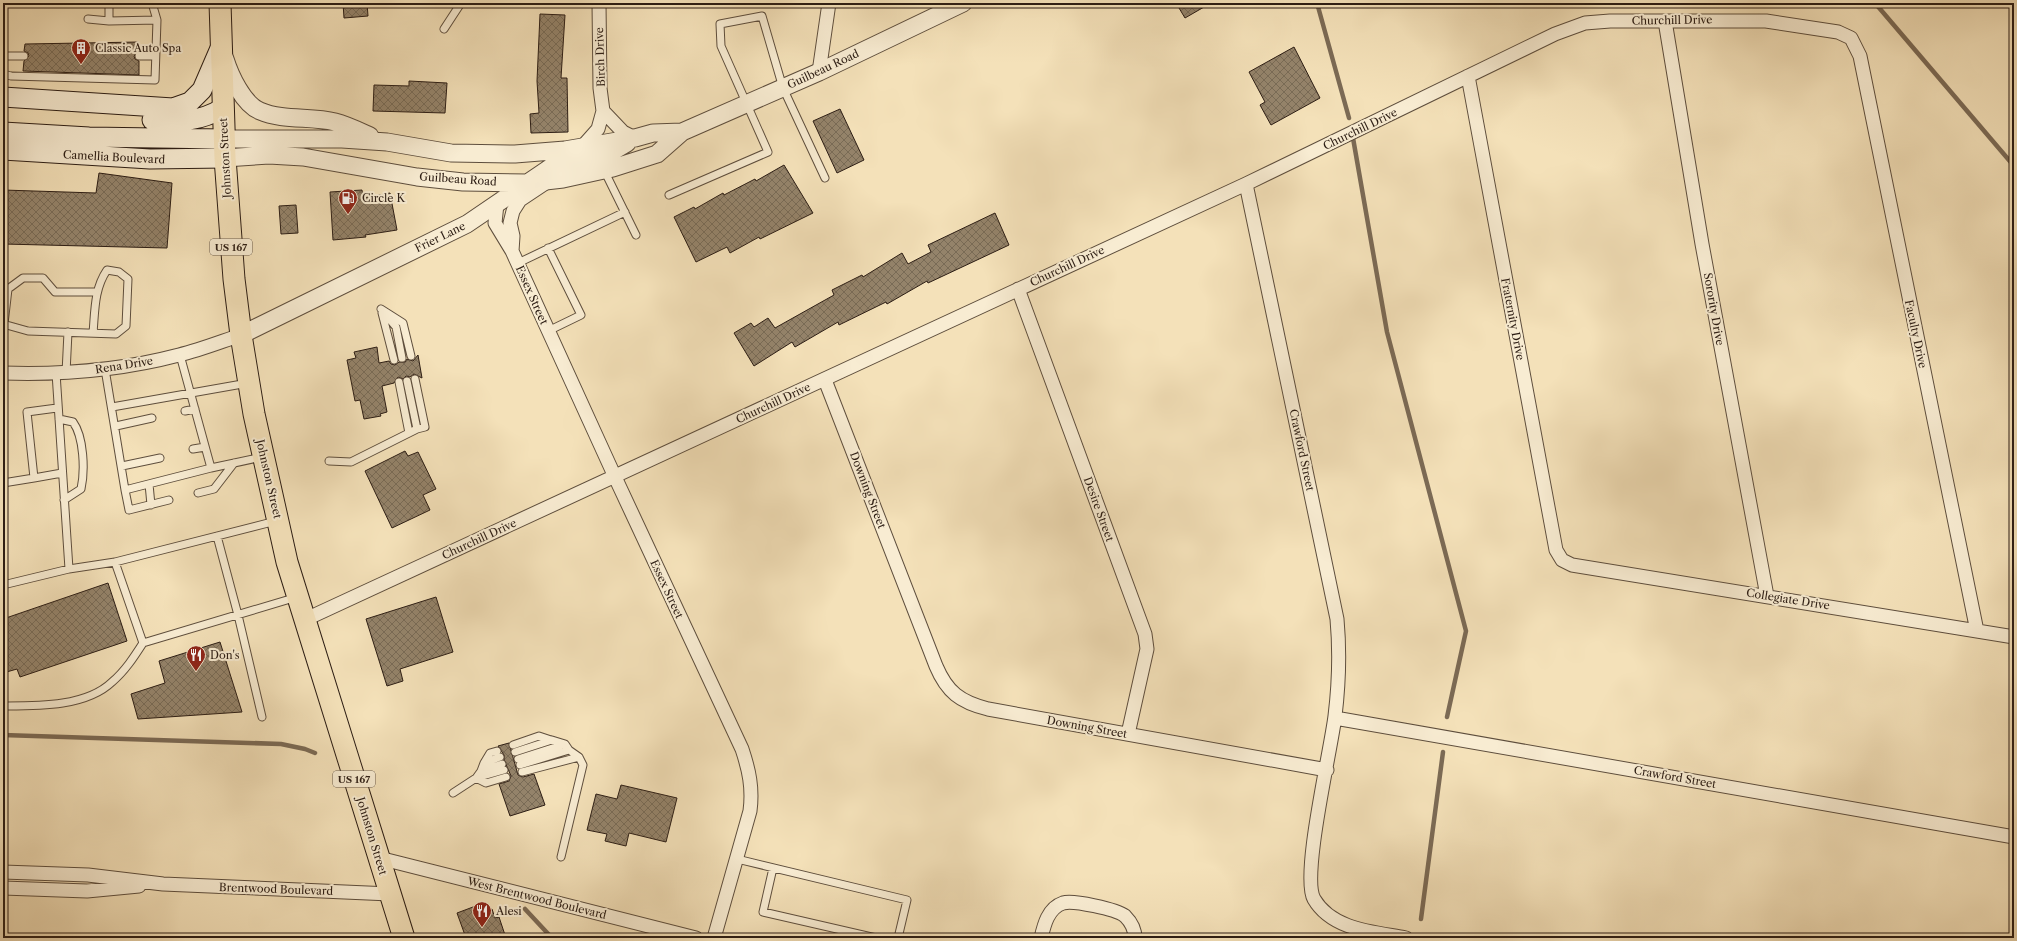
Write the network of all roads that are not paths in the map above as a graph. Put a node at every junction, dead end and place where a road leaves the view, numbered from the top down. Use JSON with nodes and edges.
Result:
{"nodes":[{"id":1,"x":109,"y":3,"type":"edge"},
{"id":2,"x":152,"y":3,"type":"edge"},
{"id":3,"x":220,"y":3,"type":"edge"},
{"id":4,"x":461,"y":3,"type":"edge"},
{"id":5,"x":599,"y":3,"type":"edge"},
{"id":6,"x":829,"y":3,"type":"edge"},
{"id":7,"x":963,"y":3,"type":"edge"},
{"id":8,"x":88,"y":19,"type":"dead end"},
{"id":9,"x":109,"y":20,"type":"junction"},
{"id":10,"x":157,"y":20,"type":"junction"},
{"id":11,"x":1665,"y":21,"type":"junction"},
{"id":12,"x":444,"y":29,"type":"dead end"},
{"id":13,"x":1851,"y":38,"type":"joint"},
{"id":14,"x":221,"y":46,"type":"junction"},
{"id":15,"x":3,"y":56,"type":"edge"},
{"id":16,"x":24,"y":56,"type":"dead end"},
{"id":17,"x":139,"y":56,"type":"dead end"},
{"id":18,"x":155,"y":56,"type":"junction"},
{"id":19,"x":819,"y":72,"type":"junction"},
{"id":20,"x":3,"y":74,"type":"edge"},
{"id":21,"x":1468,"y":76,"type":"junction"},
{"id":22,"x":783,"y":88,"type":"junction"},
{"id":23,"x":3,"y":97,"type":"edge"},
{"id":24,"x":747,"y":103,"type":"junction"},
{"id":25,"x":223,"y":108,"type":"junction"},
{"id":26,"x":3,"y":109,"type":"edge"},
{"id":27,"x":603,"y":111,"type":"junction"},
{"id":28,"x":3,"y":132,"type":"edge"},
{"id":29,"x":682,"y":132,"type":"junction"},
{"id":30,"x":636,"y":138,"type":"junction"},
{"id":31,"x":387,"y":142,"type":"junction"},
{"id":32,"x":582,"y":147,"type":"junction"},
{"id":33,"x":224,"y":149,"type":"junction"},
{"id":34,"x":3,"y":150,"type":"edge"},
{"id":35,"x":604,"y":170,"type":"junction"},
{"id":36,"x":825,"y":178,"type":"dead end"},
{"id":37,"x":549,"y":181,"type":"junction"},
{"id":38,"x":528,"y":183,"type":"junction"},
{"id":39,"x":1246,"y":184,"type":"junction"},
{"id":40,"x":669,"y":196,"type":"dead end"},
{"id":41,"x":497,"y":204,"type":"junction"},
{"id":42,"x":625,"y":212,"type":"junction"},
{"id":43,"x":636,"y":235,"type":"dead end"},
{"id":44,"x":548,"y":248,"type":"junction"},
{"id":45,"x":515,"y":257,"type":"junction"},
{"id":46,"x":6,"y":289,"type":"edge"},
{"id":47,"x":1018,"y":289,"type":"junction"},
{"id":48,"x":97,"y":292,"type":"junction"},
{"id":49,"x":381,"y":309,"type":"junction"},
{"id":50,"x":3,"y":324,"type":"edge"},
{"id":51,"x":548,"y":331,"type":"junction"},
{"id":52,"x":68,"y":332,"type":"junction"},
{"id":53,"x":93,"y":333,"type":"junction"},
{"id":54,"x":241,"y":335,"type":"junction"},
{"id":55,"x":180,"y":355,"type":"junction"},
{"id":56,"x":411,"y":356,"type":"dead end"},
{"id":57,"x":402,"y":358,"type":"dead end"},
{"id":58,"x":394,"y":360,"type":"dead end"},
{"id":59,"x":105,"y":369,"type":"junction"},
{"id":60,"x":3,"y":373,"type":"edge"},
{"id":61,"x":61,"y":373,"type":"junction"},
{"id":62,"x":411,"y":380,"type":"dead end"},
{"id":63,"x":825,"y":380,"type":"junction"},
{"id":64,"x":399,"y":382,"type":"dead end"},
{"id":65,"x":249,"y":383,"type":"junction"},
{"id":66,"x":191,"y":392,"type":"junction"},
{"id":67,"x":112,"y":407,"type":"junction"},
{"id":68,"x":57,"y":408,"type":"junction"},
{"id":69,"x":196,"y":409,"type":"junction"},
{"id":70,"x":185,"y":411,"type":"dead end"},
{"id":71,"x":152,"y":418,"type":"dead end"},
{"id":72,"x":59,"y":419,"type":"junction"},
{"id":73,"x":116,"y":426,"type":"junction"},
{"id":74,"x":409,"y":433,"type":"junction"},
{"id":75,"x":205,"y":447,"type":"junction"},
{"id":76,"x":193,"y":449,"type":"dead end"},
{"id":77,"x":264,"y":457,"type":"junction"},
{"id":78,"x":160,"y":458,"type":"dead end"},
{"id":79,"x":329,"y":461,"type":"dead end"},
{"id":80,"x":234,"y":463,"type":"junction"},
{"id":81,"x":122,"y":466,"type":"junction"},
{"id":82,"x":211,"y":468,"type":"junction"},
{"id":83,"x":62,"y":473,"type":"junction"},
{"id":84,"x":615,"y":477,"type":"junction"},
{"id":85,"x":34,"y":478,"type":"junction"},
{"id":86,"x":3,"y":483,"type":"edge"},
{"id":87,"x":148,"y":484,"type":"junction"},
{"id":88,"x":125,"y":490,"type":"junction"},
{"id":89,"x":198,"y":493,"type":"dead end"},
{"id":90,"x":64,"y":500,"type":"junction"},
{"id":91,"x":169,"y":500,"type":"dead end"},
{"id":92,"x":151,"y":505,"type":"junction"},
{"id":93,"x":278,"y":520,"type":"junction"},
{"id":94,"x":217,"y":536,"type":"junction"},
{"id":95,"x":1562,"y":560,"type":"joint"},
{"id":96,"x":115,"y":562,"type":"junction"},
{"id":97,"x":68,"y":569,"type":"junction"},
{"id":98,"x":3,"y":585,"type":"edge"},
{"id":99,"x":1767,"y":596,"type":"junction"},
{"id":100,"x":297,"y":597,"type":"junction"},
{"id":101,"x":238,"y":615,"type":"junction"},
{"id":102,"x":304,"y":620,"type":"junction"},
{"id":103,"x":1977,"y":631,"type":"junction"},
{"id":104,"x":2014,"y":637,"type":"edge"},
{"id":105,"x":143,"y":643,"type":"junction"},
{"id":106,"x":3,"y":706,"type":"edge"},
{"id":107,"x":262,"y":717,"type":"dead end"},
{"id":108,"x":1335,"y":718,"type":"junction"},
{"id":109,"x":1128,"y":734,"type":"junction"},
{"id":110,"x":567,"y":747,"type":"junction"},
{"id":111,"x":579,"y":757,"type":"junction"},
{"id":112,"x":518,"y":759,"type":"junction"},
{"id":113,"x":502,"y":764,"type":"junction"},
{"id":114,"x":1327,"y":770,"type":"junction"},
{"id":115,"x":481,"y":771,"type":"junction"},
{"id":116,"x":476,"y":778,"type":"junction"},
{"id":117,"x":453,"y":793,"type":"dead end"},
{"id":118,"x":2014,"y":837,"type":"edge"},
{"id":119,"x":561,"y":857,"type":"dead end"},
{"id":120,"x":379,"y":858,"type":"junction"},
{"id":121,"x":737,"y":859,"type":"junction"},
{"id":122,"x":773,"y":868,"type":"junction"},
{"id":123,"x":3,"y":872,"type":"edge"},
{"id":124,"x":163,"y":884,"type":"junction"},
{"id":125,"x":3,"y":888,"type":"edge"},
{"id":126,"x":390,"y":894,"type":"junction"},
{"id":127,"x":404,"y":938,"type":"edge"},
{"id":128,"x":696,"y":938,"type":"edge"},
{"id":129,"x":714,"y":938,"type":"edge"},
{"id":130,"x":876,"y":938,"type":"edge"},
{"id":131,"x":898,"y":938,"type":"edge"},
{"id":132,"x":1041,"y":938,"type":"edge"},
{"id":133,"x":1135,"y":938,"type":"edge"},
{"id":134,"x":1406,"y":938,"type":"edge"}],
"edges":[{"from":1,"to":9,"type":"lane"},
{"from":2,"to":10,"type":"lane"},
{"from":3,"to":14,"type":"main road","name":"Johnston Street","number":"US 167"},
{"from":4,"to":12,"type":"lane"},
{"from":5,"to":27,"type":"street","name":"Birch Drive"},
{"from":6,"to":19,"type":"street"},
{"from":7,"to":19,"type":"street","name":"Guilbeau Road"},
{"from":8,"to":9,"type":"lane"},
{"from":9,"to":10,"type":"lane"},
{"from":10,"to":18,"type":"lane"},
{"from":11,"to":13,"type":"street","name":"Churchill Drive"},
{"from":11,"to":21,"type":"street","name":"Churchill Drive"},
{"from":11,"to":99,"type":"street","name":"Sorority Drive"},
{"from":13,"to":103,"type":"street","name":"Faculty Drive"},
{"from":14,"to":23,"type":"main road"},
{"from":14,"to":25,"type":"main road","name":"Johnston Street","number":"US 167"},
{"from":14,"to":31,"type":"street"},
{"from":15,"to":16,"type":"lane"},
{"from":17,"to":18,"type":"lane"},
{"from":18,"to":20,"type":"lane"},
{"from":19,"to":22,"type":"street","name":"Guilbeau Road"},
{"from":21,"to":39,"type":"street","name":"Churchill Drive"},
{"from":21,"to":95,"type":"street","name":"Fraternity Drive"},
{"from":22,"to":24,"type":"street","name":"Guilbeau Road"},
{"from":22,"to":24,"type":"lane"},
{"from":22,"to":36,"type":"lane"},
{"from":24,"to":29,"type":"street","name":"Guilbeau Road"},
{"from":24,"to":40,"type":"lane"},
{"from":25,"to":26,"type":"main road"},
{"from":25,"to":33,"type":"main road","name":"Johnston Street","number":"US 167"},
{"from":27,"to":30,"type":"street"},
{"from":27,"to":32,"type":"street","name":"Birch Drive"},
{"from":28,"to":33,"type":"main road","name":"Camellia Boulevard"},
{"from":29,"to":30,"type":"street","name":"Guilbeau Road"},
{"from":29,"to":35,"type":"street","name":"Guilbeau Road"},
{"from":30,"to":32,"type":"street","name":"Guilbeau Road"},
{"from":30,"to":38,"type":"street","name":"Frier Lane"},
{"from":31,"to":32,"type":"street","name":"Guilbeau Road"},
{"from":31,"to":33,"type":"street","name":"Guilbeau Road"},
{"from":33,"to":34,"type":"main road","name":"Camellia Boulevard"},
{"from":33,"to":38,"type":"street","name":"Guilbeau Road"},
{"from":33,"to":54,"type":"main road","name":"Johnston Street","number":"US 167"},
{"from":35,"to":37,"type":"street","name":"Guilbeau Road"},
{"from":35,"to":42,"type":"lane"},
{"from":37,"to":38,"type":"street","name":"Guilbeau Road"},
{"from":37,"to":45,"type":"street","name":"Essex Street"},
{"from":38,"to":41,"type":"street","name":"Frier Lane"},
{"from":39,"to":47,"type":"street","name":"Churchill Drive"},
{"from":39,"to":108,"type":"street","name":"Crawford Street"},
{"from":41,"to":45,"type":"street","name":"Essex Street"},
{"from":41,"to":54,"type":"street","name":"Frier Lane"},
{"from":42,"to":43,"type":"lane"},
{"from":42,"to":44,"type":"lane"},
{"from":44,"to":45,"type":"lane"},
{"from":44,"to":51,"type":"lane"},
{"from":45,"to":51,"type":"street","name":"Essex Street"},
{"from":46,"to":48,"type":"lane"},
{"from":46,"to":50,"type":"lane"},
{"from":47,"to":63,"type":"street","name":"Churchill Drive"},
{"from":47,"to":109,"type":"street","name":"Desire Street"},
{"from":48,"to":53,"type":"lane"},
{"from":48,"to":53,"type":"lane"},
{"from":49,"to":56,"type":"lane"},
{"from":49,"to":57,"type":"lane"},
{"from":49,"to":58,"type":"lane"},
{"from":50,"to":52,"type":"lane"},
{"from":51,"to":84,"type":"street","name":"Essex Street"},
{"from":52,"to":53,"type":"lane"},
{"from":52,"to":61,"type":"lane"},
{"from":54,"to":55,"type":"street","name":"Rena Drive"},
{"from":54,"to":65,"type":"main road","name":"Johnston Street","number":"US 167"},
{"from":55,"to":59,"type":"street","name":"Rena Drive"},
{"from":55,"to":66,"type":"lane"},
{"from":59,"to":61,"type":"street","name":"Rena Drive"},
{"from":59,"to":67,"type":"lane"},
{"from":60,"to":61,"type":"street","name":"Rena Drive"},
{"from":61,"to":68,"type":"lane"},
{"from":62,"to":74,"type":"lane"},
{"from":63,"to":84,"type":"street","name":"Churchill Drive"},
{"from":63,"to":109,"type":"street","name":"Downing Street"},
{"from":64,"to":74,"type":"lane"},
{"from":65,"to":66,"type":"lane"},
{"from":65,"to":77,"type":"main road","name":"Johnston Street","number":"US 167"},
{"from":66,"to":67,"type":"lane"},
{"from":66,"to":69,"type":"lane"},
{"from":67,"to":73,"type":"lane"},
{"from":68,"to":72,"type":"lane"},
{"from":68,"to":85,"type":"lane"},
{"from":69,"to":70,"type":"lane"},
{"from":69,"to":75,"type":"lane"},
{"from":71,"to":73,"type":"lane"},
{"from":72,"to":83,"type":"lane"},
{"from":72,"to":90,"type":"lane"},
{"from":73,"to":81,"type":"lane"},
{"from":74,"to":79,"type":"lane"},
{"from":75,"to":76,"type":"lane"},
{"from":75,"to":82,"type":"lane"},
{"from":77,"to":80,"type":"lane"},
{"from":77,"to":93,"type":"main road","name":"Johnston Street","number":"US 167"},
{"from":78,"to":81,"type":"lane"},
{"from":80,"to":82,"type":"lane"},
{"from":80,"to":89,"type":"lane"},
{"from":81,"to":88,"type":"lane"},
{"from":82,"to":87,"type":"lane"},
{"from":83,"to":85,"type":"lane"},
{"from":83,"to":90,"type":"lane"},
{"from":84,"to":102,"type":"street","name":"Churchill Drive"},
{"from":84,"to":121,"type":"street","name":"Essex Street"},
{"from":85,"to":86,"type":"lane"},
{"from":87,"to":88,"type":"lane"},
{"from":87,"to":92,"type":"lane"},
{"from":88,"to":92,"type":"lane"},
{"from":90,"to":97,"type":"lane"},
{"from":91,"to":92,"type":"lane"},
{"from":93,"to":94,"type":"lane"},
{"from":93,"to":100,"type":"main road","name":"Johnston Street","number":"US 167"},
{"from":94,"to":96,"type":"lane"},
{"from":94,"to":101,"type":"lane"},
{"from":95,"to":99,"type":"street","name":"Collegiate Drive"},
{"from":96,"to":97,"type":"lane"},
{"from":96,"to":105,"type":"lane"},
{"from":97,"to":98,"type":"lane"},
{"from":99,"to":103,"type":"street","name":"Collegiate Drive"},
{"from":100,"to":101,"type":"lane"},
{"from":100,"to":102,"type":"main road","name":"Johnston Street","number":"US 167"},
{"from":101,"to":105,"type":"lane"},
{"from":101,"to":107,"type":"lane"},
{"from":102,"to":120,"type":"main road","name":"Johnston Street","number":"US 167"},
{"from":103,"to":104,"type":"street","name":"Collegiate Drive"},
{"from":105,"to":106,"type":"lane"},
{"from":108,"to":114,"type":"street","name":"Crawford Street"},
{"from":108,"to":118,"type":"street","name":"Crawford Street"},
{"from":109,"to":114,"type":"street","name":"Downing Street"},
{"from":110,"to":111,"type":"lane"},
{"from":110,"to":112,"type":"lane"},
{"from":110,"to":112,"type":"lane"},
{"from":111,"to":112,"type":"lane"},
{"from":111,"to":119,"type":"lane"},
{"from":113,"to":115,"type":"lane"},
{"from":113,"to":115,"type":"lane"},
{"from":113,"to":116,"type":"lane"},
{"from":114,"to":134,"type":"street"},
{"from":115,"to":116,"type":"lane"},
{"from":116,"to":117,"type":"lane"},
{"from":120,"to":126,"type":"main road","name":"Johnston Street","number":"US 167"},
{"from":120,"to":128,"type":"street","name":"West Brentwood Boulevard"},
{"from":121,"to":122,"type":"lane"},
{"from":121,"to":129,"type":"street","name":"Essex Street"},
{"from":122,"to":130,"type":"lane"},
{"from":122,"to":131,"type":"lane"},
{"from":123,"to":124,"type":"street","name":"Brentwood Boulevard"},
{"from":124,"to":125,"type":"street","name":"Brentwood Boulevard"},
{"from":124,"to":126,"type":"street","name":"Brentwood Boulevard"},
{"from":126,"to":127,"type":"main road","name":"Johnston Street","number":"US 167"},
{"from":132,"to":133,"type":"street"}]}
